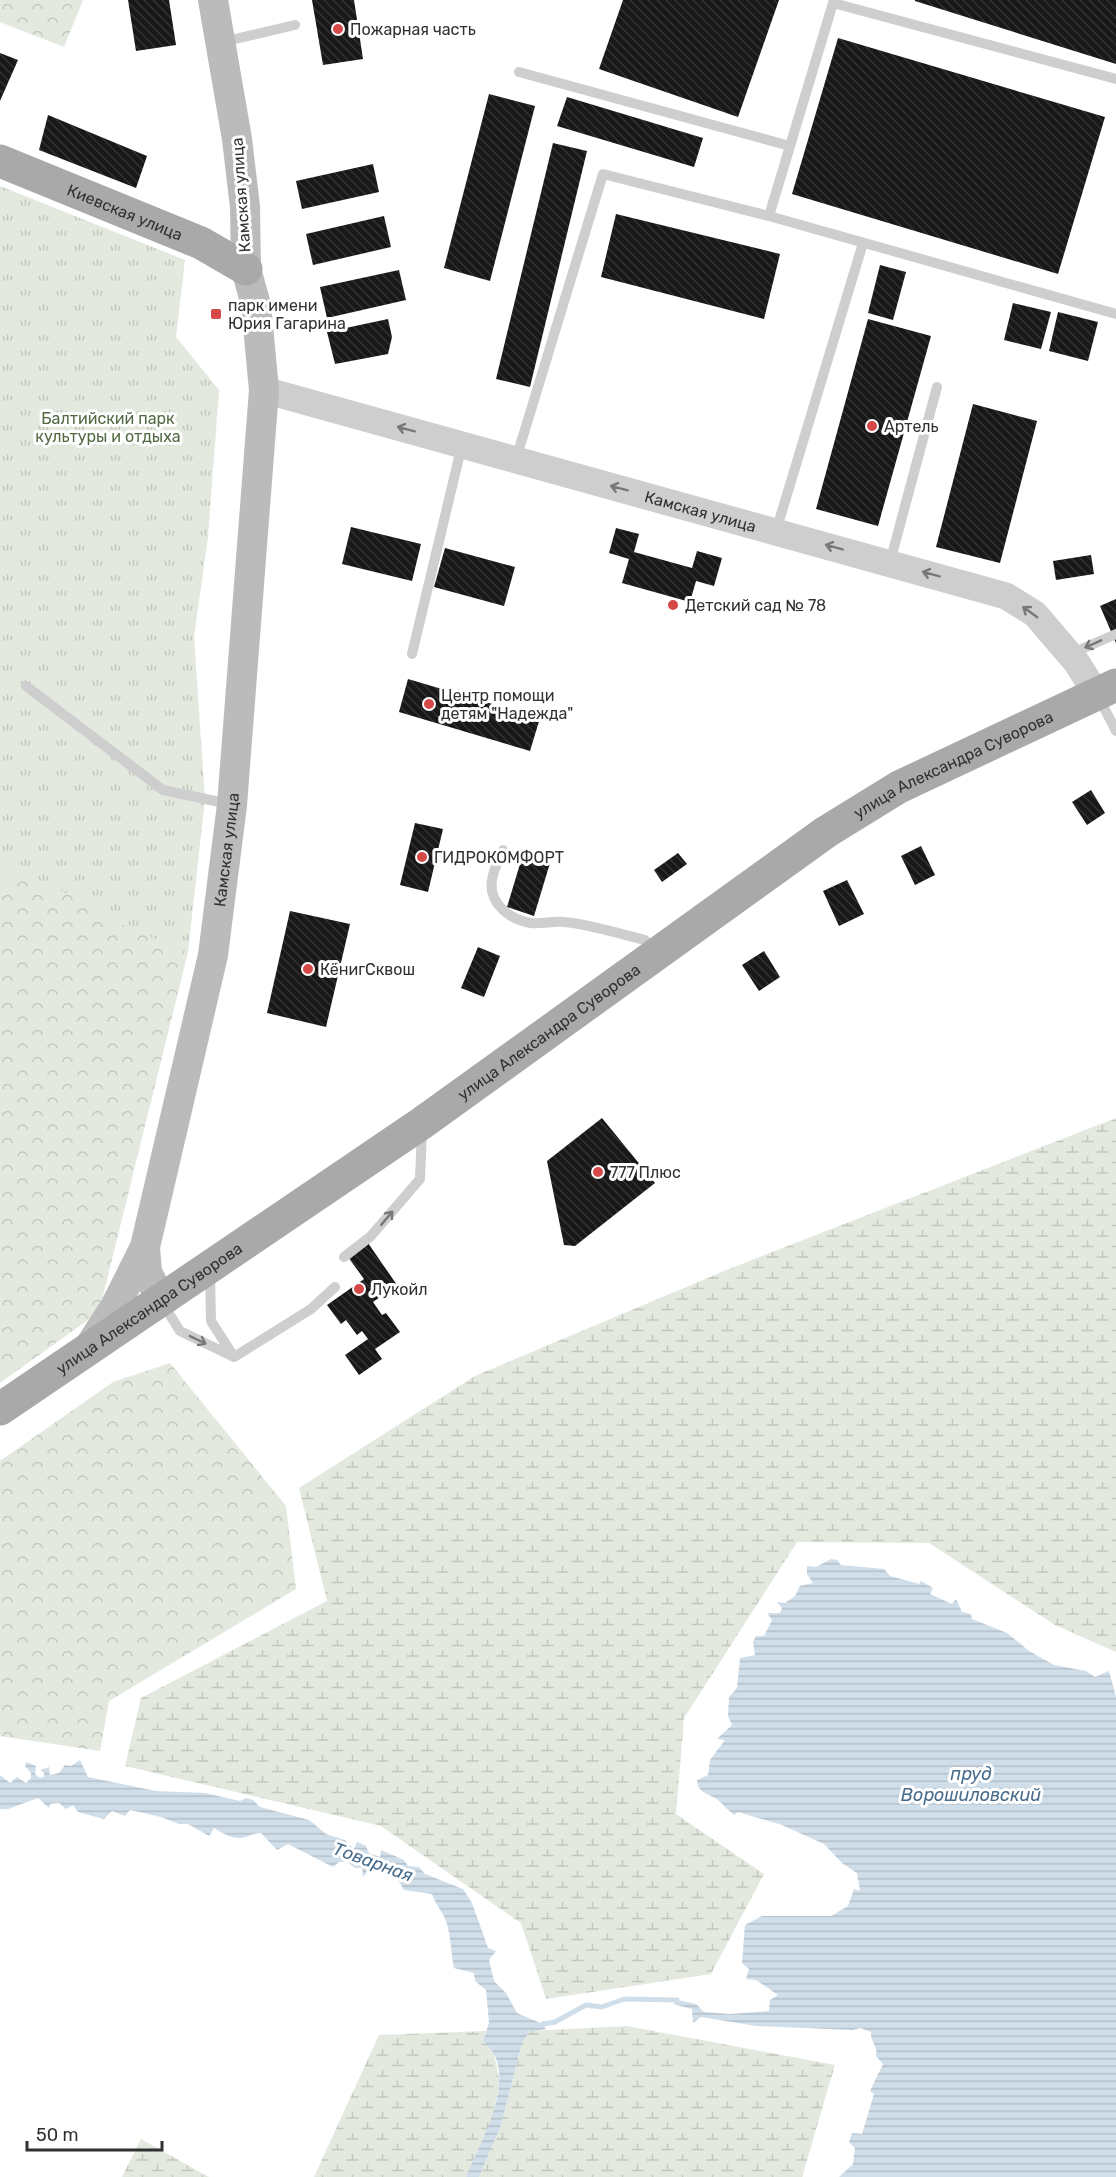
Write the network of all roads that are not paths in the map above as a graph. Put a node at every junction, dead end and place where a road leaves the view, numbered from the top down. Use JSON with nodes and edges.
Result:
{"nodes":[{"id":1,"x":213,"y":0,"type":"edge"},
{"id":2,"x":833,"y":1,"type":"edge"},
{"id":3,"x":295,"y":25,"type":"dead end"},
{"id":4,"x":220,"y":42,"type":"junction"},
{"id":5,"x":519,"y":72,"type":"dead end"},
{"id":6,"x":1116,"y":79,"type":"edge"},
{"id":7,"x":790,"y":146,"type":"junction"},
{"id":8,"x":0,"y":161,"type":"edge"},
{"id":9,"x":769,"y":216,"type":"junction"},
{"id":10,"x":863,"y":243,"type":"junction"},
{"id":11,"x":246,"y":268,"type":"junction"},
{"id":12,"x":1116,"y":315,"type":"edge"},
{"id":13,"x":937,"y":387,"type":"dead end"},
{"id":14,"x":264,"y":390,"type":"junction"},
{"id":15,"x":462,"y":445,"type":"junction"},
{"id":16,"x":516,"y":459,"type":"junction"},
{"id":17,"x":776,"y":531,"type":"junction"},
{"id":18,"x":890,"y":563,"type":"junction"},
{"id":19,"x":1116,"y":634,"type":"edge"},
{"id":20,"x":412,"y":654,"type":"dead end"},
{"id":21,"x":1069,"y":654,"type":"junction"},
{"id":22,"x":26,"y":686,"type":"dead end"},
{"id":23,"x":1107,"y":690,"type":"edge"},
{"id":24,"x":1116,"y":731,"type":"edge"},
{"id":25,"x":232,"y":805,"type":"junction"},
{"id":26,"x":503,"y":850,"type":"dead end"},
{"id":27,"x":655,"y":954,"type":"junction"},
{"id":28,"x":423,"y":1123,"type":"junction"},
{"id":29,"x":146,"y":1247,"type":"junction"},
{"id":30,"x":344,"y":1257,"type":"dead end"},
{"id":31,"x":211,"y":1268,"type":"junction"},
{"id":32,"x":335,"y":1287,"type":"dead end"},
{"id":33,"x":160,"y":1298,"type":"junction"},
{"id":34,"x":89,"y":1347,"type":"junction"},
{"id":35,"x":234,"y":1357,"type":"junction"},
{"id":36,"x":0,"y":1409,"type":"edge"}],
"edges":[{"from":1,"to":4,"type":"main road","name":"Камская улица"},
{"from":2,"to":6,"type":"lane"},
{"from":2,"to":7,"type":"lane"},
{"from":3,"to":4,"type":"lane"},
{"from":4,"to":11,"type":"main road","name":"Камская улица"},
{"from":5,"to":7,"type":"lane"},
{"from":7,"to":9,"type":"lane"},
{"from":8,"to":11,"type":"main road","name":"Киевская улица"},
{"from":9,"to":10,"type":"lane"},
{"from":9,"to":16,"type":"lane"},
{"from":10,"to":12,"type":"lane"},
{"from":10,"to":17,"type":"lane"},
{"from":11,"to":14,"type":"main road","name":"Камская улица"},
{"from":13,"to":18,"type":"lane"},
{"from":15,"to":14,"type":"street","name":"Камская улица","one_way":true},
{"from":14,"to":25,"type":"main road","name":"Камская улица"},
{"from":15,"to":16,"type":"street","name":"Камская улица"},
{"from":15,"to":20,"type":"lane"},
{"from":17,"to":16,"type":"street","name":"Камская улица","one_way":true},
{"from":18,"to":17,"type":"street","name":"Камская улица","one_way":true},
{"from":21,"to":18,"type":"street","name":"Камская улица","one_way":true},
{"from":19,"to":21,"type":"lane","one_way":true},
{"from":21,"to":23,"type":"street","name":"Камская улица"},
{"from":22,"to":25,"type":"lane"},
{"from":23,"to":24,"type":"lane"},
{"from":23,"to":27,"type":"main road","name":"улица Александра Суворова"},
{"from":25,"to":29,"type":"main road","name":"Камская улица"},
{"from":26,"to":27,"type":"lane"},
{"from":27,"to":28,"type":"main road","name":"улица Александра Суворова"},
{"from":30,"to":28,"type":"lane","one_way":true},
{"from":28,"to":31,"type":"main road","name":"улица Александра Суворова"},
{"from":29,"to":33,"type":"main road","name":"Камская улица"},
{"from":29,"to":34,"type":"main road"},
{"from":31,"to":33,"type":"main road","name":"улица Александра Суворова"},
{"from":31,"to":35,"type":"lane"},
{"from":32,"to":35,"type":"lane"},
{"from":33,"to":34,"type":"main road","name":"улица Александра Суворова"},
{"from":33,"to":35,"type":"lane","one_way":true},
{"from":34,"to":36,"type":"main road","name":"улица Александра Суворова"}]}
